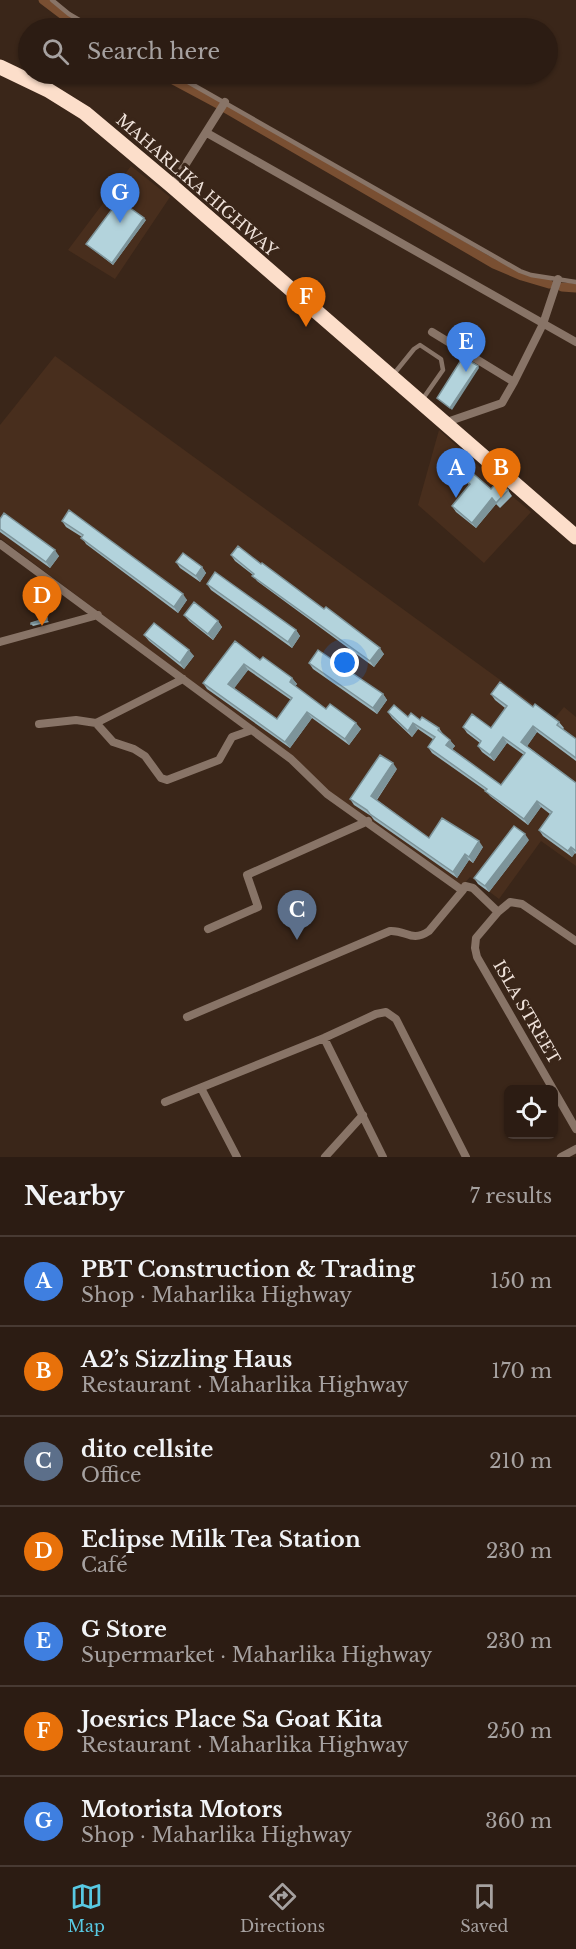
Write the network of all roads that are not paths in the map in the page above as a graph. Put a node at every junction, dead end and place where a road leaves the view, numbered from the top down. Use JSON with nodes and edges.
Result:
{"nodes":[{"id":1,"x":52,"y":0,"type":"edge"},
{"id":2,"x":76,"y":18,"type":"edge"},
{"id":3,"x":0,"y":67,"type":"edge"},
{"id":4,"x":18,"y":76,"type":"edge"},
{"id":5,"x":34,"y":84,"type":"edge"},
{"id":6,"x":192,"y":84,"type":"edge"},
{"id":7,"x":225,"y":102,"type":"junction"},
{"id":8,"x":207,"y":133,"type":"junction"},
{"id":9,"x":172,"y":186,"type":"junction"},
{"id":10,"x":558,"y":279,"type":"junction"},
{"id":11,"x":576,"y":282,"type":"edge"},
{"id":12,"x":543,"y":324,"type":"junction"},
{"id":13,"x":432,"y":332,"type":"dead end"},
{"id":14,"x":576,"y":342,"type":"edge"},
{"id":15,"x":391,"y":378,"type":"junction"},
{"id":16,"x":514,"y":382,"type":"junction"},
{"id":17,"x":420,"y":403,"type":"junction"},
{"id":18,"x":443,"y":423,"type":"junction"},
{"id":19,"x":576,"y":537,"type":"edge"},
{"id":20,"x":0,"y":544,"type":"edge"},
{"id":21,"x":98,"y":615,"type":"junction"},
{"id":22,"x":0,"y":642,"type":"edge"},
{"id":23,"x":183,"y":679,"type":"junction"},
{"id":24,"x":96,"y":723,"type":"junction"},
{"id":25,"x":39,"y":724,"type":"dead end"},
{"id":26,"x":252,"y":730,"type":"junction"},
{"id":27,"x":368,"y":821,"type":"junction"},
{"id":28,"x":463,"y":890,"type":"junction"},
{"id":29,"x":498,"y":912,"type":"junction"},
{"id":30,"x":207,"y":929,"type":"dead end"},
{"id":31,"x":576,"y":941,"type":"edge"},
{"id":32,"x":187,"y":1017,"type":"dead end"},
{"id":33,"x":324,"y":1038,"type":"junction"},
{"id":34,"x":201,"y":1089,"type":"junction"},
{"id":35,"x":165,"y":1102,"type":"dead end"},
{"id":36,"x":363,"y":1114,"type":"junction"},
{"id":37,"x":576,"y":1129,"type":"edge"},
{"id":38,"x":576,"y":1149,"type":"edge"},
{"id":39,"x":237,"y":1157,"type":"edge"},
{"id":40,"x":325,"y":1157,"type":"edge"},
{"id":41,"x":383,"y":1157,"type":"edge"},
{"id":42,"x":466,"y":1157,"type":"edge"},
{"id":43,"x":561,"y":1157,"type":"edge"}],
"edges":[{"from":1,"to":2,"type":"lane"},
{"from":3,"to":4,"type":"highway","name":"MAHARLIKA HIGHWAY"},
{"from":5,"to":9,"type":"highway","name":"MAHARLIKA HIGHWAY"},
{"from":6,"to":7,"type":"lane"},
{"from":7,"to":8,"type":"street"},
{"from":7,"to":10,"type":"lane"},
{"from":8,"to":9,"type":"street"},
{"from":8,"to":12,"type":"street"},
{"from":9,"to":15,"type":"highway","name":"MAHARLIKA HIGHWAY"},
{"from":10,"to":11,"type":"lane"},
{"from":10,"to":12,"type":"street"},
{"from":12,"to":14,"type":"street"},
{"from":12,"to":16,"type":"street"},
{"from":13,"to":16,"type":"street"},
{"from":15,"to":17,"type":"highway","name":"MAHARLIKA HIGHWAY"},
{"from":15,"to":17,"type":"lane"},
{"from":16,"to":18,"type":"street"},
{"from":17,"to":18,"type":"highway","name":"MAHARLIKA HIGHWAY"},
{"from":18,"to":19,"type":"highway","name":"MAHARLIKA HIGHWAY"},
{"from":20,"to":21,"type":"street"},
{"from":21,"to":22,"type":"street"},
{"from":21,"to":23,"type":"street"},
{"from":23,"to":24,"type":"street"},
{"from":23,"to":26,"type":"street"},
{"from":24,"to":25,"type":"street"},
{"from":24,"to":26,"type":"street"},
{"from":26,"to":27,"type":"street"},
{"from":27,"to":28,"type":"street"},
{"from":27,"to":30,"type":"street"},
{"from":28,"to":29,"type":"street"},
{"from":28,"to":32,"type":"street"},
{"from":29,"to":31,"type":"street"},
{"from":29,"to":37,"type":"street","name":"ISLA STREET"},
{"from":33,"to":34,"type":"street"},
{"from":33,"to":36,"type":"street"},
{"from":33,"to":42,"type":"street"},
{"from":34,"to":35,"type":"street"},
{"from":34,"to":39,"type":"street"},
{"from":36,"to":40,"type":"street"},
{"from":36,"to":41,"type":"street"},
{"from":38,"to":43,"type":"street"}]}
